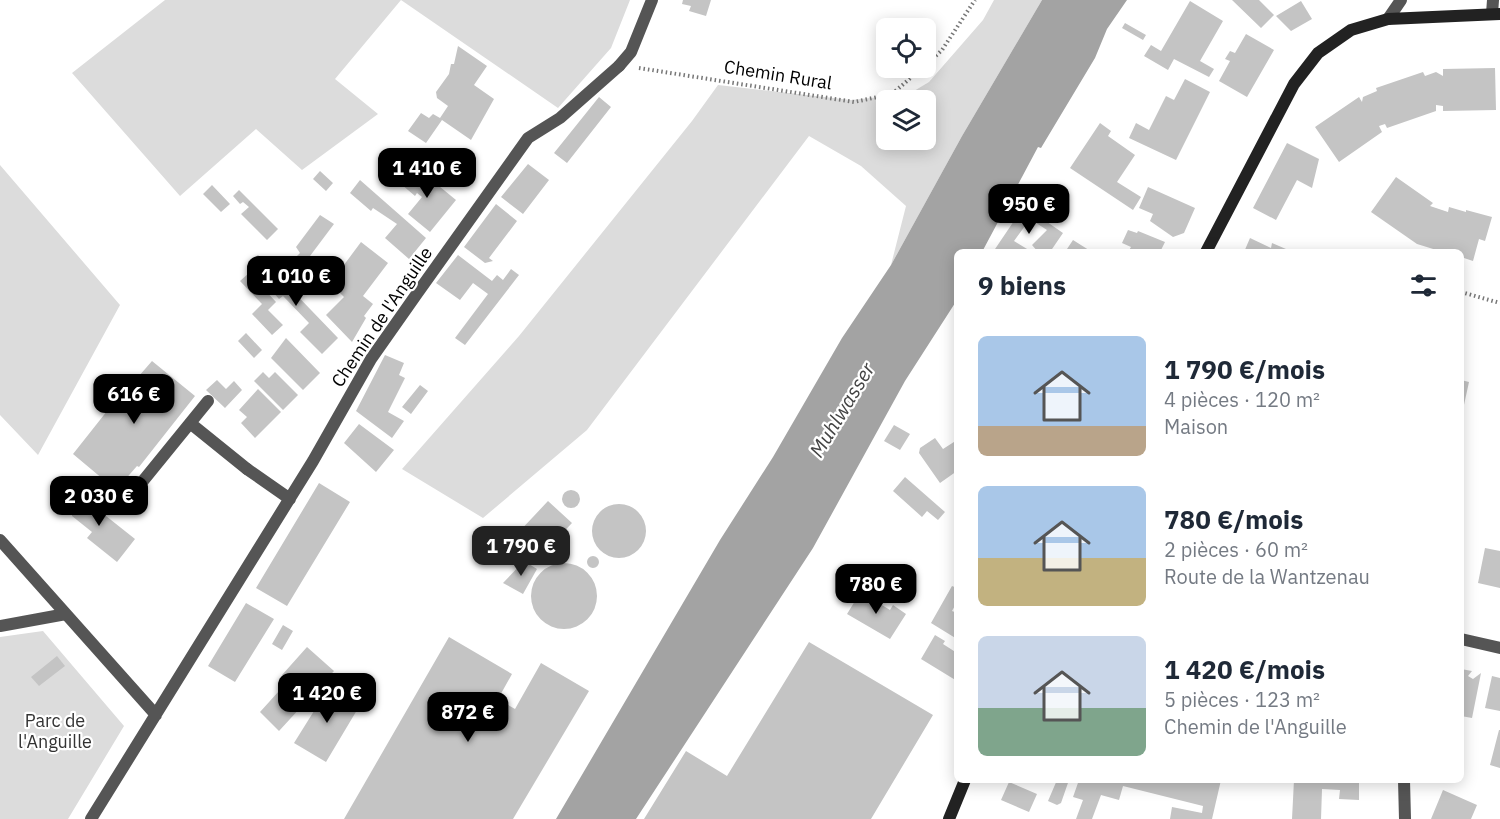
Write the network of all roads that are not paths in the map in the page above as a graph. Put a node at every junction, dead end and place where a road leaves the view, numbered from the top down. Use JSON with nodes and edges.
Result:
{"nodes":[{"id":1,"x":652,"y":0,"type":"edge"},
{"id":2,"x":1401,"y":0,"type":"edge"},
{"id":3,"x":1493,"y":0,"type":"edge"},
{"id":4,"x":1496,"y":14,"type":"edge"},
{"id":5,"x":1388,"y":19,"type":"junction"},
{"id":6,"x":1208,"y":249,"type":"edge"},
{"id":7,"x":208,"y":402,"type":"dead end"},
{"id":8,"x":190,"y":423,"type":"junction"},
{"id":9,"x":290,"y":500,"type":"junction"},
{"id":10,"x":125,"y":503,"type":"dead end"},
{"id":11,"x":0,"y":540,"type":"edge"},
{"id":12,"x":66,"y":614,"type":"junction"},
{"id":13,"x":0,"y":626,"type":"edge"},
{"id":14,"x":1464,"y":640,"type":"edge"},
{"id":15,"x":1500,"y":648,"type":"edge"},
{"id":16,"x":156,"y":715,"type":"junction"},
{"id":17,"x":964,"y":783,"type":"edge"},
{"id":18,"x":1404,"y":783,"type":"edge"},
{"id":19,"x":91,"y":819,"type":"edge"},
{"id":20,"x":949,"y":819,"type":"edge"},
{"id":21,"x":1405,"y":819,"type":"edge"}],
"edges":[{"from":1,"to":9,"type":"street","name":"Chemin de l'Anguille"},
{"from":2,"to":5,"type":"street"},
{"from":3,"to":4,"type":"street"},
{"from":4,"to":5,"type":"main road"},
{"from":5,"to":6,"type":"main road"},
{"from":7,"to":8,"type":"street"},
{"from":8,"to":9,"type":"street"},
{"from":8,"to":10,"type":"street"},
{"from":9,"to":16,"type":"street","name":"Chemin de l'Anguille"},
{"from":11,"to":12,"type":"street"},
{"from":12,"to":13,"type":"street"},
{"from":12,"to":16,"type":"street"},
{"from":14,"to":15,"type":"street"},
{"from":16,"to":19,"type":"street","name":"Chemin de l'Anguille"},
{"from":17,"to":20,"type":"main road"},
{"from":18,"to":21,"type":"street"}]}
